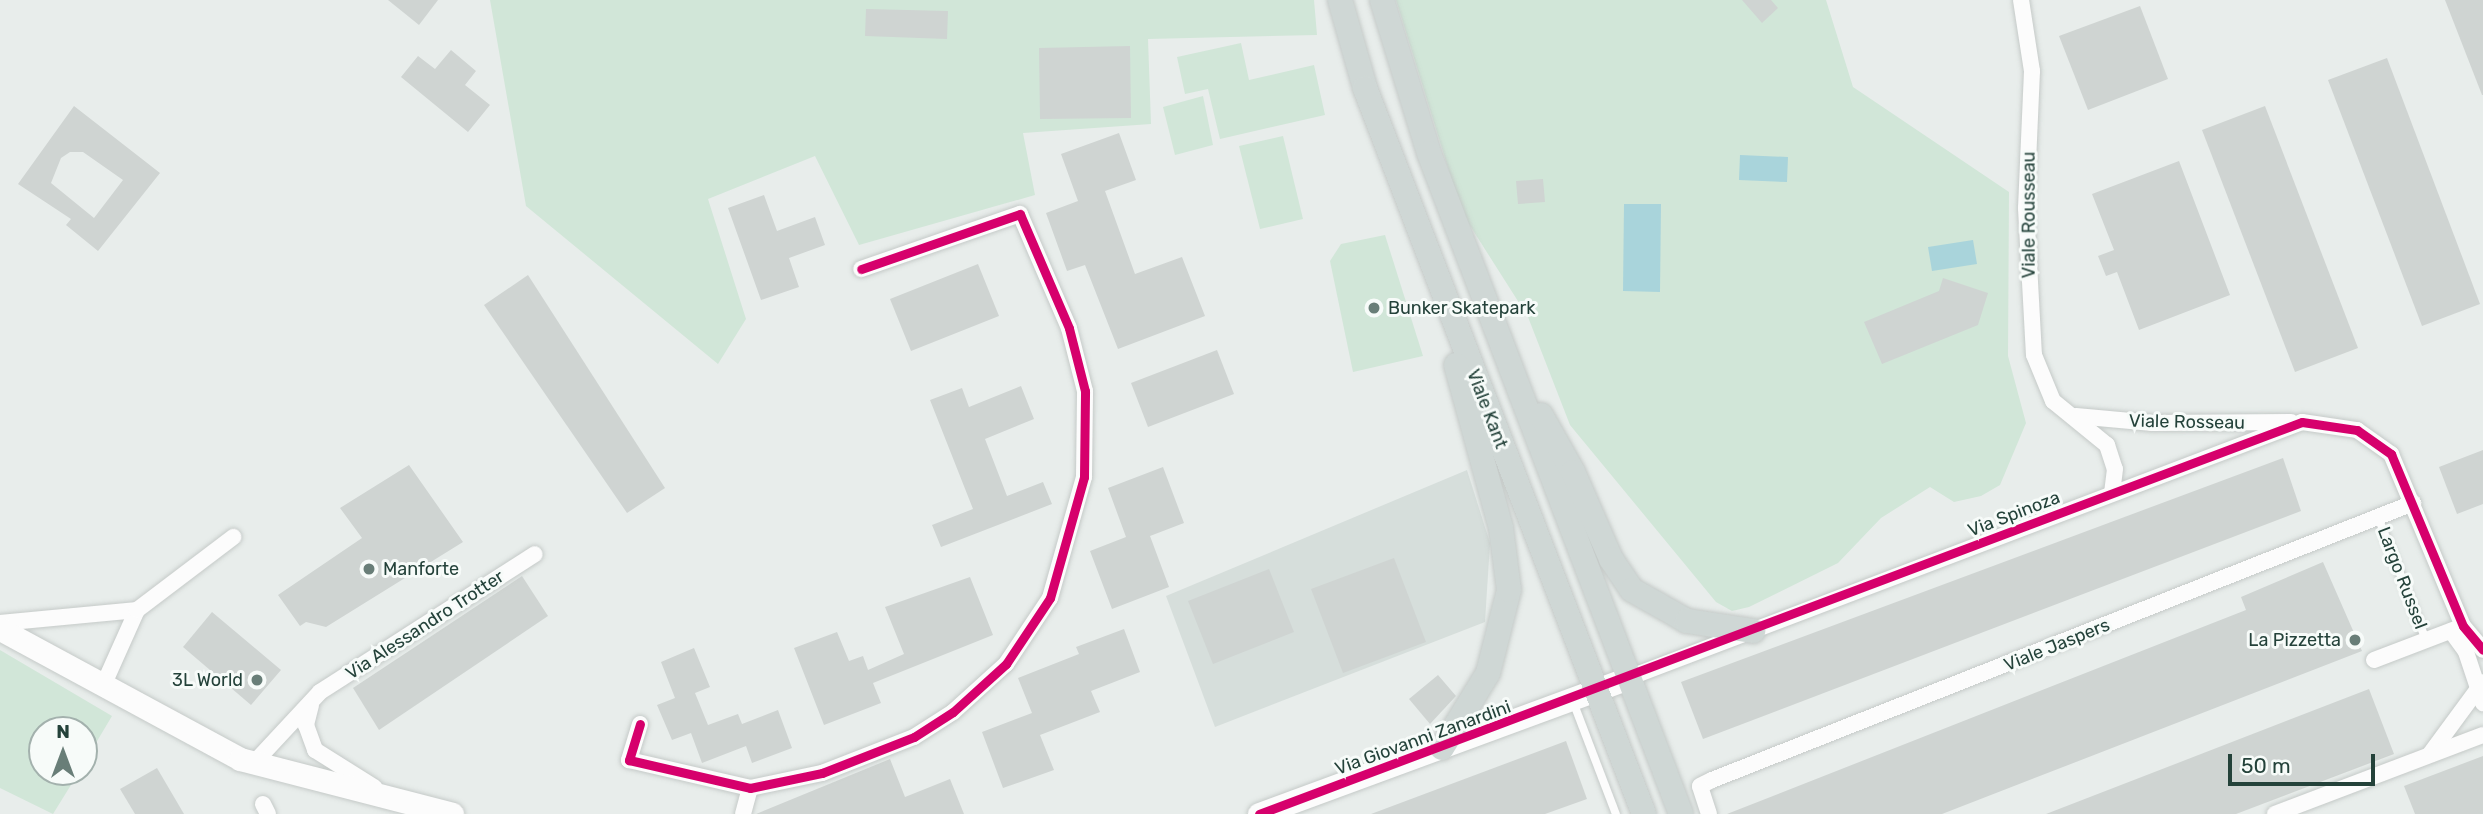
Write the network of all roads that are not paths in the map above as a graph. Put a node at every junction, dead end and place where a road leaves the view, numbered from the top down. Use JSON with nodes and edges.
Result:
{"nodes":[{"id":1,"x":1340,"y":0,"type":"edge"},
{"id":2,"x":1382,"y":0,"type":"edge"},
{"id":3,"x":2039,"y":0,"type":"edge"},
{"id":4,"x":2022,"y":3,"type":"edge"},
{"id":5,"x":861,"y":269,"type":"dead end"},
{"id":6,"x":1446,"y":302,"type":"junction"},
{"id":7,"x":1511,"y":369,"type":"junction"},
{"id":8,"x":2073,"y":416,"type":"junction"},
{"id":9,"x":2302,"y":422,"type":"junction"},
{"id":10,"x":2112,"y":493,"type":"junction"},
{"id":11,"x":2413,"y":503,"type":"junction"},
{"id":12,"x":2378,"y":517,"type":"junction"},
{"id":13,"x":233,"y":537,"type":"dead end"},
{"id":14,"x":535,"y":554,"type":"dead end"},
{"id":15,"x":137,"y":610,"type":"junction"},
{"id":16,"x":0,"y":626,"type":"edge"},
{"id":17,"x":2457,"y":628,"type":"junction"},
{"id":18,"x":1753,"y":631,"type":"junction"},
{"id":19,"x":2426,"y":640,"type":"junction"},
{"id":20,"x":2483,"y":650,"type":"edge"},
{"id":21,"x":2374,"y":660,"type":"dead end"},
{"id":22,"x":1628,"y":678,"type":"junction"},
{"id":23,"x":2480,"y":684,"type":"edge"},
{"id":24,"x":103,"y":686,"type":"junction"},
{"id":25,"x":1597,"y":690,"type":"junction"},
{"id":26,"x":314,"y":696,"type":"junction"},
{"id":27,"x":1572,"y":699,"type":"junction"},
{"id":28,"x":2483,"y":703,"type":"edge"},
{"id":29,"x":640,"y":724,"type":"dead end"},
{"id":30,"x":2483,"y":736,"type":"edge"},
{"id":31,"x":1441,"y":748,"type":"junction"},
{"id":32,"x":2429,"y":755,"type":"junction"},
{"id":33,"x":254,"y":763,"type":"junction"},
{"id":34,"x":750,"y":788,"type":"junction"},
{"id":35,"x":403,"y":803,"type":"junction"},
{"id":36,"x":452,"y":814,"type":"edge"},
{"id":37,"x":743,"y":814,"type":"edge"},
{"id":38,"x":1259,"y":814,"type":"edge"},
{"id":39,"x":1615,"y":814,"type":"edge"},
{"id":40,"x":1644,"y":814,"type":"edge"},
{"id":41,"x":1681,"y":814,"type":"edge"},
{"id":42,"x":1709,"y":814,"type":"edge"},
{"id":43,"x":2276,"y":814,"type":"edge"}],
"edges":[{"from":1,"to":6,"type":"main road","name":"Viale Kant"},
{"from":2,"to":7,"type":"main road","name":"Viale Kant"},
{"from":3,"to":4,"type":"street"},
{"from":4,"to":8,"type":"street","name":"Viale Rousseau"},
{"from":5,"to":34,"type":"street"},
{"from":6,"to":25,"type":"main road","name":"Viale Kant"},
{"from":6,"to":31,"type":"main road"},
{"from":7,"to":18,"type":"main road"},
{"from":7,"to":22,"type":"main road","name":"Viale Kant"},
{"from":8,"to":9,"type":"street","name":"Viale Rosseau"},
{"from":8,"to":10,"type":"street","name":"Viale Rousseau"},
{"from":9,"to":10,"type":"street","name":"Via Spinoza"},
{"from":9,"to":11,"type":"street","name":"Via Spinoza"},
{"from":10,"to":18,"type":"street","name":"Via Spinoza"},
{"from":11,"to":12,"type":"street","name":"Viale Jaspers"},
{"from":11,"to":17,"type":"street","name":"Largo Russel"},
{"from":12,"to":19,"type":"lane","name":"Largo Russel"},
{"from":12,"to":42,"type":"street","name":"Viale Jaspers"},
{"from":13,"to":15,"type":"street"},
{"from":14,"to":26,"type":"street","name":"Via Alessandro Trotter"},
{"from":15,"to":16,"type":"street"},
{"from":15,"to":24,"type":"street"},
{"from":16,"to":24,"type":"street"},
{"from":17,"to":19,"type":"street","name":"Largo Russel"},
{"from":17,"to":20,"type":"street","name":"Largo Russel"},
{"from":17,"to":23,"type":"street","name":"Largo Russel"},
{"from":18,"to":22,"type":"street","name":"Via Spinoza"},
{"from":19,"to":21,"type":"street","name":"Largo Russel"},
{"from":22,"to":25,"type":"street","name":"Via Spinoza"},
{"from":22,"to":41,"type":"main road","name":"Viale Kant"},
{"from":23,"to":28,"type":"street","name":"Largo Russel"},
{"from":23,"to":32,"type":"street"},
{"from":24,"to":33,"type":"street"},
{"from":25,"to":27,"type":"street","name":"Via Giovanni Zanardini"},
{"from":25,"to":40,"type":"main road","name":"Viale Kant"},
{"from":26,"to":33,"type":"street","name":"Via Alessandro Trotter"},
{"from":26,"to":35,"type":"street"},
{"from":27,"to":31,"type":"street","name":"Via Giovanni Zanardini"},
{"from":27,"to":39,"type":"lane"},
{"from":29,"to":34,"type":"street"},
{"from":30,"to":32,"type":"street"},
{"from":31,"to":38,"type":"street","name":"Via Giovanni Zanardini"},
{"from":32,"to":43,"type":"street"},
{"from":33,"to":35,"type":"street"},
{"from":34,"to":37,"type":"street"},
{"from":35,"to":36,"type":"street"}]}
